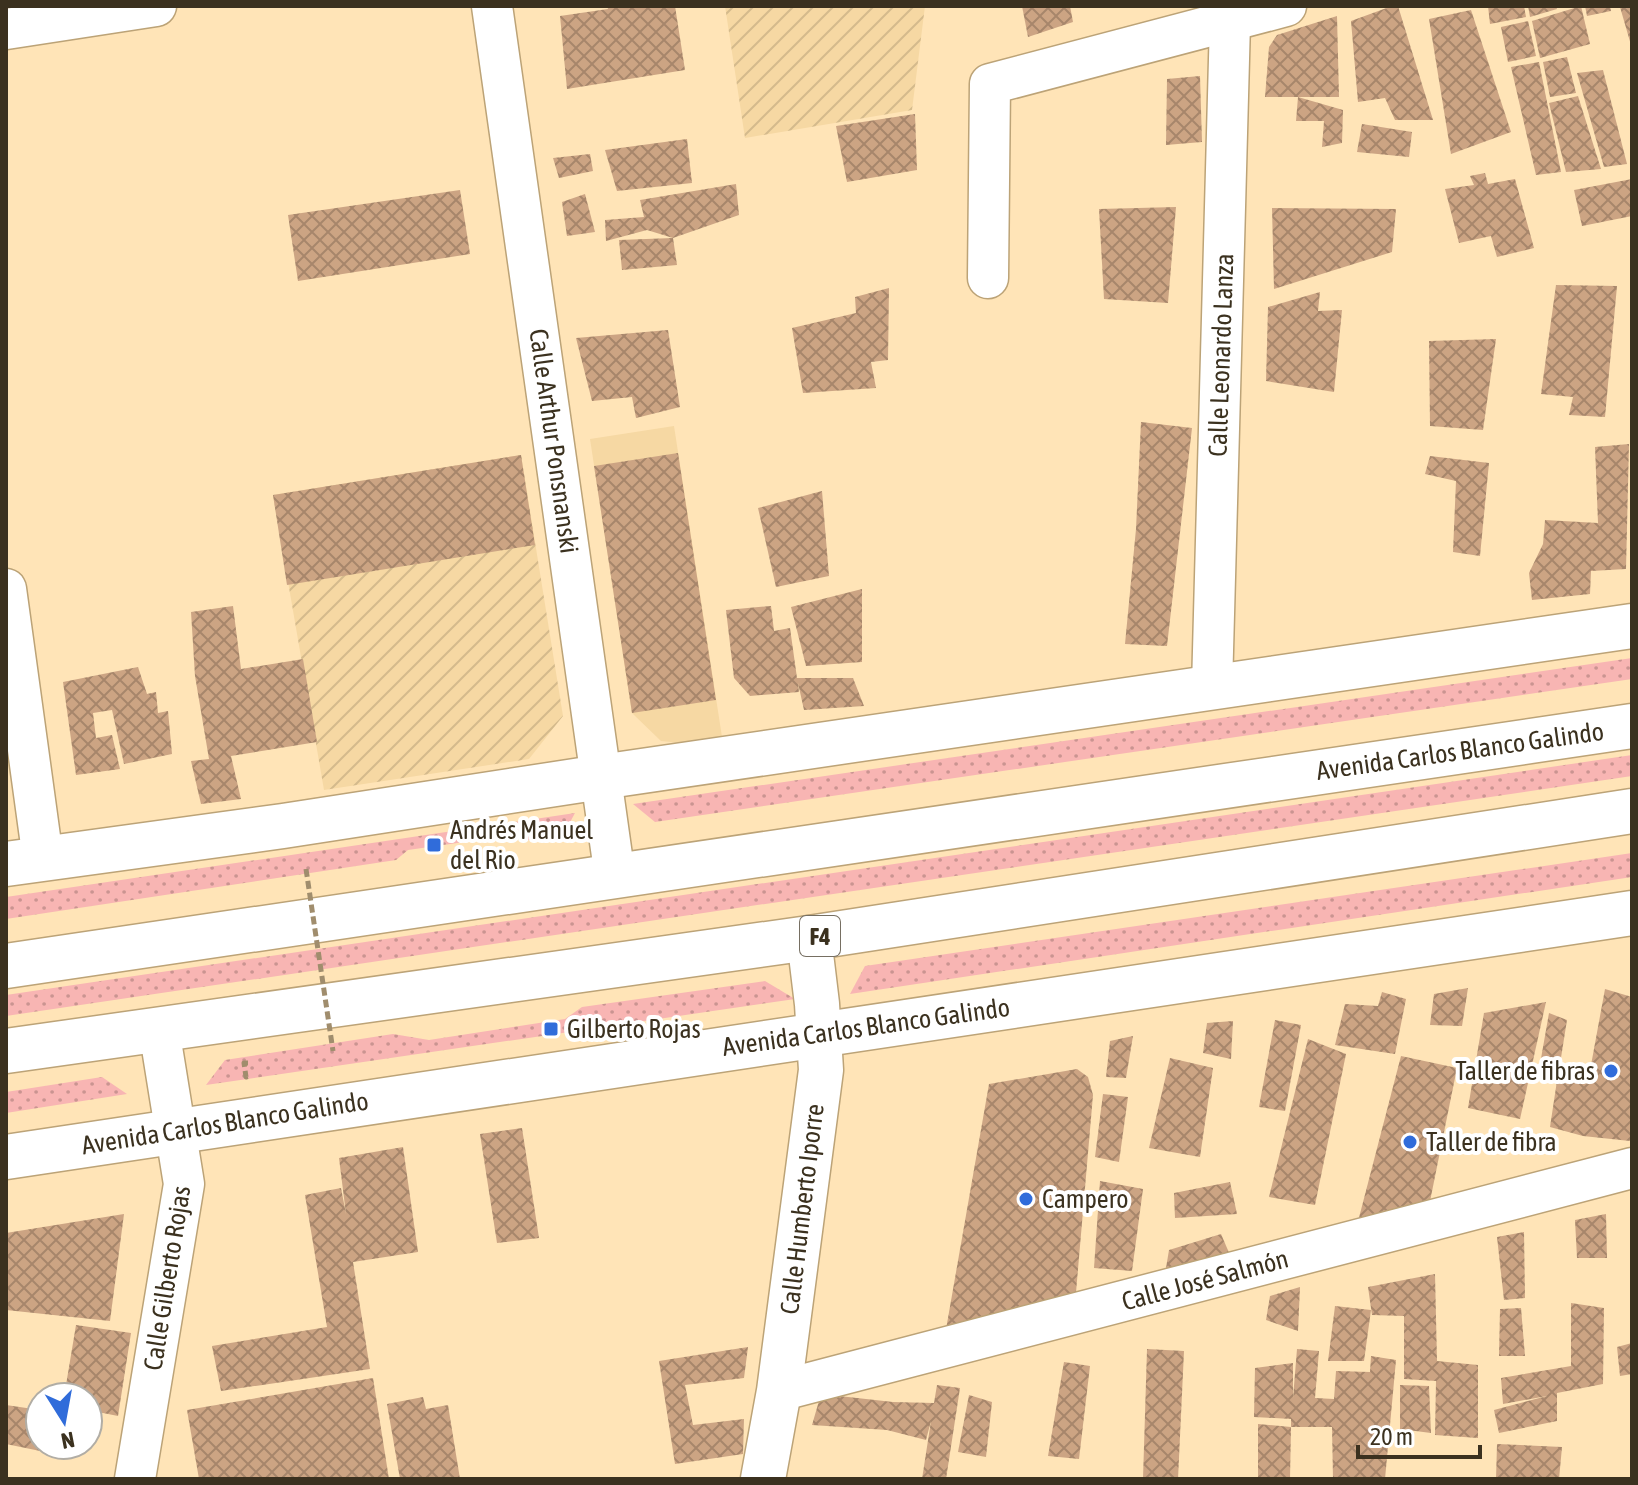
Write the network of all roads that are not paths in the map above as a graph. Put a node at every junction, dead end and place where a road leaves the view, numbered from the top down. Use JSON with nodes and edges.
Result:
{"nodes":[{"id":1,"x":156,"y":6,"type":"edge"},
{"id":2,"x":492,"y":6,"type":"edge"},
{"id":3,"x":1286,"y":6,"type":"edge"},
{"id":4,"x":1230,"y":22,"type":"junction"},
{"id":5,"x":6,"y":29,"type":"edge"},
{"id":6,"x":988,"y":278,"type":"dead end"},
{"id":7,"x":6,"y":589,"type":"edge"},
{"id":8,"x":1632,"y":626,"type":"edge"},
{"id":9,"x":1212,"y":688,"type":"junction"},
{"id":10,"x":1632,"y":726,"type":"edge"},
{"id":11,"x":601,"y":777,"type":"junction"},
{"id":12,"x":1632,"y":811,"type":"edge"},
{"id":13,"x":25,"y":861,"type":"edge"},
{"id":14,"x":615,"y":877,"type":"junction"},
{"id":15,"x":1632,"y":913,"type":"edge"},
{"id":16,"x":809,"y":938,"type":"junction"},
{"id":17,"x":6,"y":966,"type":"edge"},
{"id":18,"x":159,"y":1029,"type":"junction"},
{"id":19,"x":819,"y":1034,"type":"junction"},
{"id":20,"x":6,"y":1051,"type":"edge"},
{"id":21,"x":175,"y":1131,"type":"junction"},
{"id":22,"x":6,"y":1157,"type":"edge"},
{"id":23,"x":1632,"y":1168,"type":"edge"},
{"id":24,"x":779,"y":1391,"type":"junction"},
{"id":25,"x":135,"y":1479,"type":"edge"},
{"id":26,"x":763,"y":1479,"type":"edge"}],
"edges":[{"from":1,"to":5,"type":"street"},
{"from":2,"to":11,"type":"street","name":"Calle Arthur Ponsnanski"},
{"from":3,"to":4,"type":"street"},
{"from":4,"to":6,"type":"street"},
{"from":4,"to":9,"type":"street","name":"Calle Leonardo Lanza"},
{"from":7,"to":13,"type":"street"},
{"from":8,"to":9,"type":"main road"},
{"from":9,"to":11,"type":"main road"},
{"from":10,"to":14,"type":"main road","name":"Avenida Carlos Blanco Galindo"},
{"from":11,"to":13,"type":"main road"},
{"from":11,"to":14,"type":"street","name":"Calle Arthur Ponsnanski"},
{"from":12,"to":16,"type":"main road","number":"F4"},
{"from":14,"to":17,"type":"main road","name":"Avenida Carlos Blanco Galindo"},
{"from":15,"to":19,"type":"main road","name":"Avenida Carlos Blanco Galindo"},
{"from":16,"to":18,"type":"main road","number":"F4"},
{"from":16,"to":19,"type":"main road","name":"Calle Humberto Iporre"},
{"from":18,"to":20,"type":"main road","number":"F4"},
{"from":18,"to":21,"type":"street","name":"Calle Gilberto Rojas"},
{"from":19,"to":21,"type":"main road","name":"Avenida Carlos Blanco Galindo"},
{"from":19,"to":24,"type":"main road","name":"Calle Humberto Iporre"},
{"from":21,"to":22,"type":"main road","name":"Avenida Carlos Blanco Galindo"},
{"from":21,"to":25,"type":"street","name":"Calle Gilberto Rojas"},
{"from":23,"to":24,"type":"street","name":"Calle José Salmón"},
{"from":24,"to":26,"type":"main road","name":"Calle Humberto Iporre"}]}
